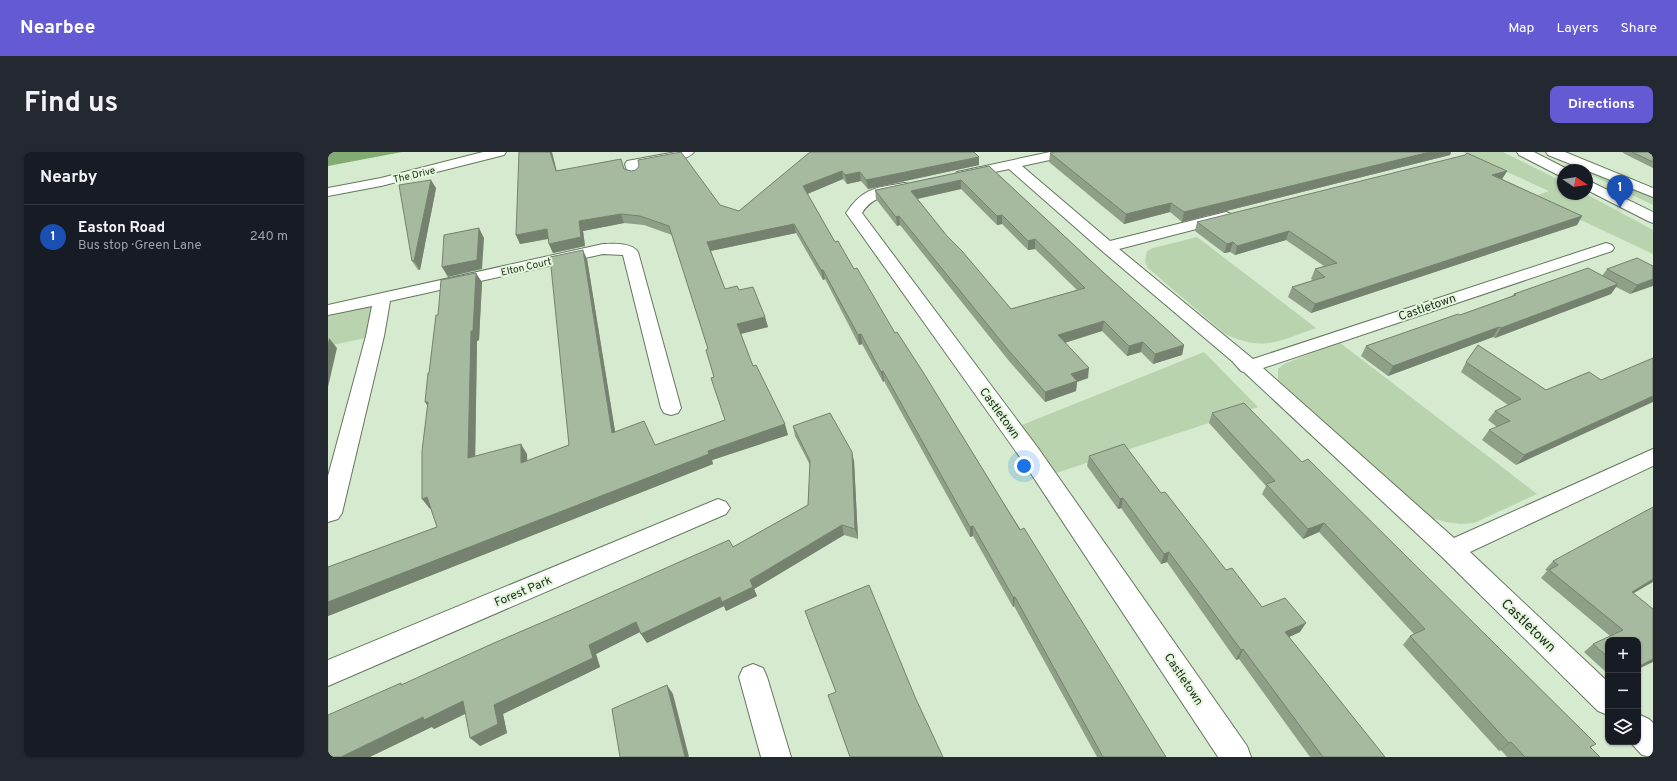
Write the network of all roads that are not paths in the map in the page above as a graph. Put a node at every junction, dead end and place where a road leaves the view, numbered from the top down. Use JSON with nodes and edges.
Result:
{"nodes":[{"id":1,"x":499,"y":152,"type":"edge"},
{"id":2,"x":687,"y":152,"type":"edge"},
{"id":3,"x":1068,"y":152,"type":"edge"},
{"id":4,"x":1524,"y":152,"type":"edge"},
{"id":5,"x":1553,"y":152,"type":"edge"},
{"id":6,"x":1012,"y":164,"type":"junction"},
{"id":7,"x":1557,"y":169,"type":"edge"},
{"id":8,"x":634,"y":174,"type":"edge"},
{"id":9,"x":952,"y":177,"type":"edge"},
{"id":10,"x":915,"y":185,"type":"edge"},
{"id":11,"x":1593,"y":187,"type":"edge"},
{"id":12,"x":328,"y":192,"type":"edge"},
{"id":13,"x":1653,"y":192,"type":"edge"},
{"id":14,"x":1238,"y":214,"type":"edge"},
{"id":15,"x":1653,"y":218,"type":"edge"},
{"id":16,"x":1107,"y":247,"type":"junction"},
{"id":17,"x":1606,"y":248,"type":"dead end"},
{"id":18,"x":382,"y":298,"type":"junction"},
{"id":19,"x":328,"y":310,"type":"edge"},
{"id":20,"x":1248,"y":367,"type":"junction"},
{"id":21,"x":671,"y":408,"type":"dead end"},
{"id":22,"x":1653,"y":457,"type":"edge"},
{"id":23,"x":718,"y":508,"type":"dead end"},
{"id":24,"x":330,"y":513,"type":"dead end"},
{"id":25,"x":1451,"y":550,"type":"junction"},
{"id":26,"x":328,"y":674,"type":"edge"},
{"id":27,"x":753,"y":677,"type":"dead end"},
{"id":28,"x":1605,"y":698,"type":"edge"},
{"id":29,"x":1641,"y":732,"type":"edge"},
{"id":30,"x":1653,"y":744,"type":"edge"},
{"id":31,"x":776,"y":757,"type":"edge"},
{"id":32,"x":1236,"y":757,"type":"edge"}],
"edges":[{"from":1,"to":12,"type":"street","name":"The Drive"},
{"from":2,"to":8,"type":"street"},
{"from":3,"to":6,"type":"street"},
{"from":4,"to":7,"type":"street"},
{"from":5,"to":13,"type":"street"},
{"from":6,"to":9,"type":"street"},
{"from":6,"to":16,"type":"street","name":"Castletown"},
{"from":10,"to":32,"type":"street","name":"Castletown"},
{"from":11,"to":15,"type":"street"},
{"from":14,"to":16,"type":"street"},
{"from":16,"to":20,"type":"street","name":"Castletown"},
{"from":17,"to":20,"type":"street","name":"Castletown"},
{"from":18,"to":19,"type":"street","name":"Elton Court"},
{"from":18,"to":21,"type":"street","name":"Elton Court"},
{"from":18,"to":24,"type":"street"},
{"from":20,"to":25,"type":"street","name":"Castletown"},
{"from":22,"to":25,"type":"street"},
{"from":23,"to":26,"type":"street","name":"Forest Park"},
{"from":25,"to":28,"type":"street","name":"Castletown"},
{"from":27,"to":31,"type":"street"},
{"from":29,"to":30,"type":"street"}]}
